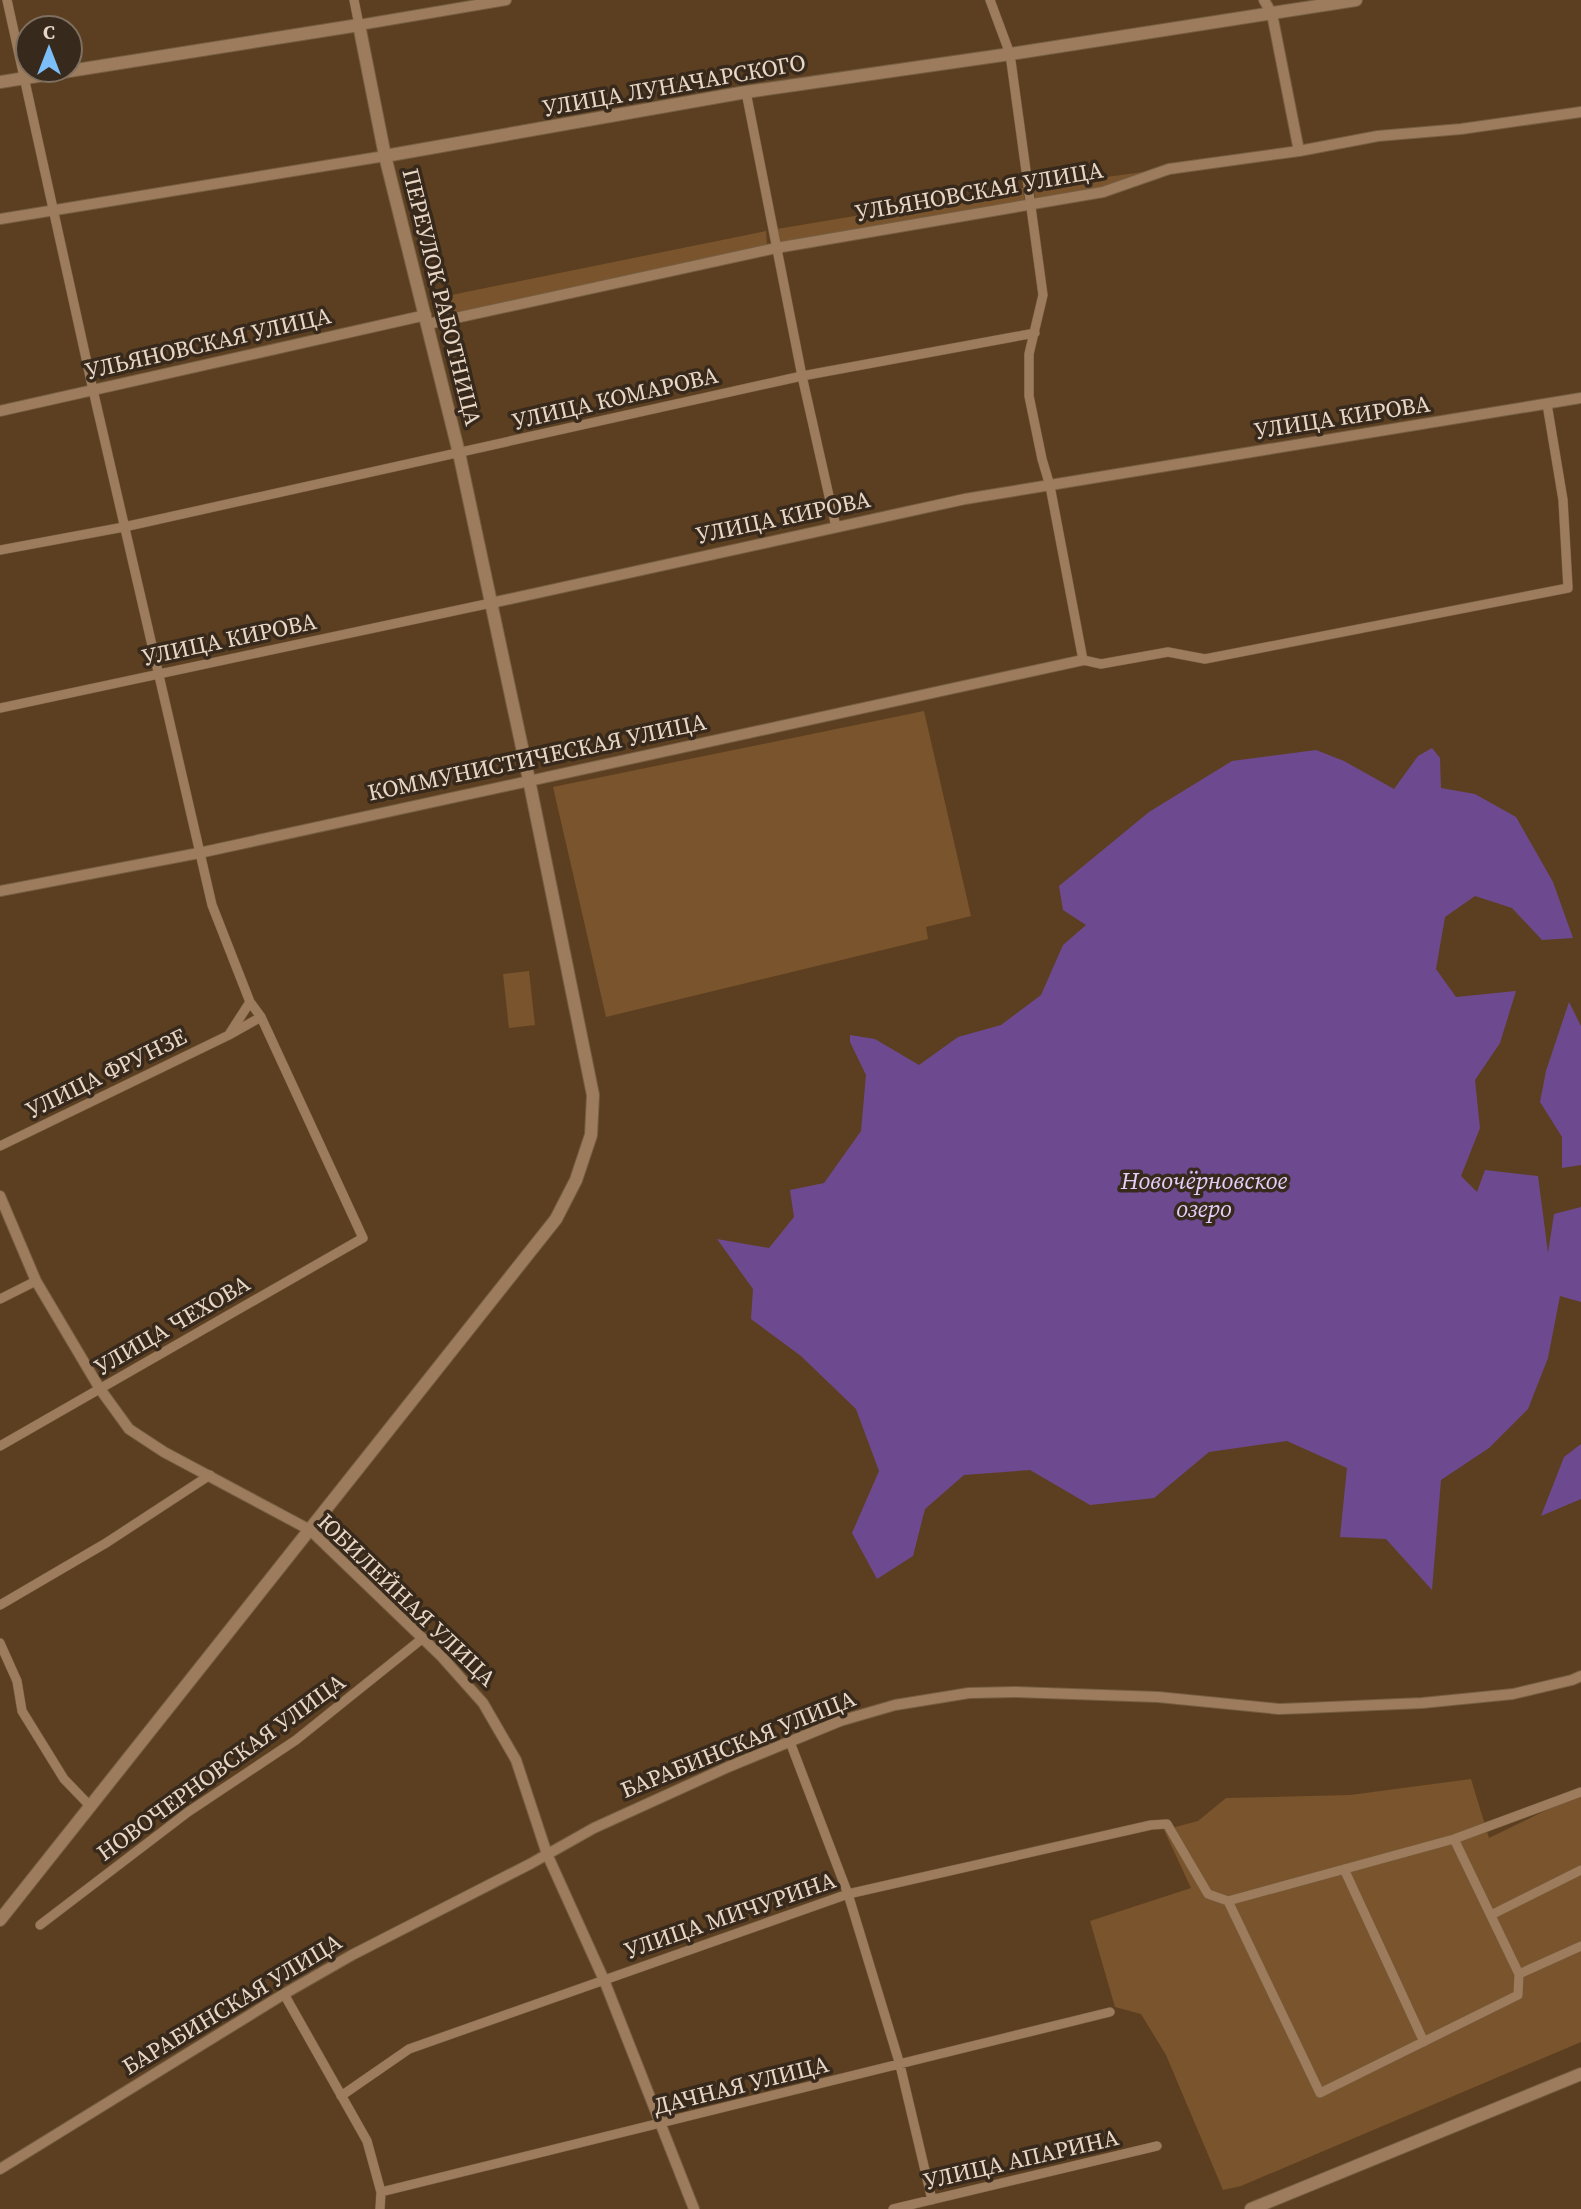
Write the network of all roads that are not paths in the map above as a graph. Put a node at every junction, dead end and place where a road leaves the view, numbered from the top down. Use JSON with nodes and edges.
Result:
{"nodes":[{"id":1,"x":7,"y":0,"type":"edge"},
{"id":2,"x":354,"y":0,"type":"edge"},
{"id":3,"x":506,"y":0,"type":"edge"},
{"id":4,"x":990,"y":0,"type":"edge"},
{"id":5,"x":1264,"y":0,"type":"edge"},
{"id":6,"x":1356,"y":0,"type":"edge"},
{"id":7,"x":1272,"y":13,"type":"junction"},
{"id":8,"x":359,"y":24,"type":"junction"},
{"id":9,"x":14,"y":30,"type":"edge"},
{"id":10,"x":1010,"y":54,"type":"junction"},
{"id":11,"x":84,"y":68,"type":"edge"},
{"id":12,"x":26,"y":84,"type":"edge"},
{"id":13,"x":746,"y":92,"type":"junction"},
{"id":14,"x":1581,"y":112,"type":"edge"},
{"id":15,"x":1299,"y":151,"type":"junction"},
{"id":16,"x":385,"y":156,"type":"junction"},
{"id":17,"x":1031,"y":206,"type":"junction"},
{"id":18,"x":53,"y":211,"type":"junction"},
{"id":19,"x":0,"y":219,"type":"edge"},
{"id":20,"x":776,"y":248,"type":"junction"},
{"id":21,"x":427,"y":319,"type":"junction"},
{"id":22,"x":1035,"y":333,"type":"junction"},
{"id":23,"x":802,"y":376,"type":"junction"},
{"id":24,"x":93,"y":390,"type":"junction"},
{"id":25,"x":1581,"y":398,"type":"edge"},
{"id":26,"x":1547,"y":404,"type":"junction"},
{"id":27,"x":0,"y":411,"type":"edge"},
{"id":28,"x":459,"y":453,"type":"junction"},
{"id":29,"x":1050,"y":486,"type":"junction"},
{"id":30,"x":124,"y":527,"type":"junction"},
{"id":31,"x":836,"y":527,"type":"junction"},
{"id":32,"x":0,"y":550,"type":"edge"},
{"id":33,"x":491,"y":603,"type":"junction"},
{"id":34,"x":1083,"y":660,"type":"junction"},
{"id":35,"x":159,"y":675,"type":"junction"},
{"id":36,"x":0,"y":708,"type":"edge"},
{"id":37,"x":529,"y":780,"type":"junction"},
{"id":38,"x":199,"y":853,"type":"junction"},
{"id":39,"x":0,"y":891,"type":"edge"},
{"id":40,"x":250,"y":1002,"type":"junction"},
{"id":41,"x":261,"y":1017,"type":"junction"},
{"id":42,"x":229,"y":1035,"type":"junction"},
{"id":43,"x":0,"y":1146,"type":"edge"},
{"id":44,"x":0,"y":1196,"type":"edge"},
{"id":45,"x":36,"y":1281,"type":"junction"},
{"id":46,"x":0,"y":1299,"type":"edge"},
{"id":47,"x":100,"y":1389,"type":"junction"},
{"id":48,"x":0,"y":1446,"type":"edge"},
{"id":49,"x":210,"y":1475,"type":"junction"},
{"id":50,"x":310,"y":1530,"type":"junction"},
{"id":51,"x":0,"y":1605,"type":"edge"},
{"id":52,"x":423,"y":1638,"type":"junction"},
{"id":53,"x":0,"y":1643,"type":"edge"},
{"id":54,"x":1581,"y":1676,"type":"edge"},
{"id":55,"x":790,"y":1742,"type":"junction"},
{"id":56,"x":1581,"y":1792,"type":"edge"},
{"id":57,"x":90,"y":1806,"type":"junction"},
{"id":58,"x":1454,"y":1839,"type":"junction"},
{"id":59,"x":547,"y":1854,"type":"junction"},
{"id":60,"x":1344,"y":1869,"type":"junction"},
{"id":61,"x":1581,"y":1870,"type":"edge"},
{"id":62,"x":848,"y":1894,"type":"junction"},
{"id":63,"x":1228,"y":1901,"type":"junction"},
{"id":64,"x":1491,"y":1915,"type":"junction"},
{"id":65,"x":0,"y":1920,"type":"edge"},
{"id":66,"x":40,"y":1925,"type":"dead end"},
{"id":67,"x":1581,"y":1946,"type":"edge"},
{"id":68,"x":1519,"y":1974,"type":"junction"},
{"id":69,"x":604,"y":1980,"type":"junction"},
{"id":70,"x":284,"y":1994,"type":"junction"},
{"id":71,"x":1110,"y":2012,"type":"dead end"},
{"id":72,"x":1423,"y":2042,"type":"junction"},
{"id":73,"x":900,"y":2065,"type":"junction"},
{"id":74,"x":1581,"y":2074,"type":"edge"},
{"id":75,"x":341,"y":2096,"type":"junction"},
{"id":76,"x":660,"y":2125,"type":"junction"},
{"id":77,"x":1157,"y":2146,"type":"dead end"},
{"id":78,"x":0,"y":2169,"type":"edge"},
{"id":79,"x":381,"y":2192,"type":"junction"},
{"id":80,"x":932,"y":2200,"type":"junction"},
{"id":81,"x":380,"y":2209,"type":"edge"},
{"id":82,"x":694,"y":2209,"type":"edge"},
{"id":83,"x":893,"y":2209,"type":"edge"},
{"id":84,"x":1251,"y":2209,"type":"edge"}],
"edges":[{"from":1,"to":9,"type":"street"},
{"from":2,"to":8,"type":"street","name":"ПЕРЕУЛОК РАБОТНИЦА"},
{"from":3,"to":8,"type":"street"},
{"from":4,"to":10,"type":"street"},
{"from":5,"to":7,"type":"street"},
{"from":6,"to":7,"type":"main road","name":"УЛИЦА ЛУНАЧАРСКОГО"},
{"from":7,"to":10,"type":"main road","name":"УЛИЦА ЛУНАЧАРСКОГО"},
{"from":7,"to":15,"type":"street"},
{"from":8,"to":11,"type":"main road"},
{"from":8,"to":16,"type":"main road","name":"ПЕРЕУЛОК РАБОТНИЦА"},
{"from":10,"to":13,"type":"main road","name":"УЛИЦА ЛУНАЧАРСКОГО"},
{"from":10,"to":17,"type":"street"},
{"from":12,"to":18,"type":"street"},
{"from":13,"to":16,"type":"main road","name":"УЛИЦА ЛУНАЧАРСКОГО"},
{"from":13,"to":20,"type":"street"},
{"from":14,"to":15,"type":"street","name":"УЛЬЯНОВСКАЯ УЛИЦА"},
{"from":15,"to":17,"type":"street","name":"УЛЬЯНОВСКАЯ УЛИЦА"},
{"from":16,"to":18,"type":"street","name":"УЛИЦА ЛУНАЧАРСКОГО"},
{"from":16,"to":21,"type":"main road","name":"ПЕРЕУЛОК РАБОТНИЦА"},
{"from":17,"to":20,"type":"street","name":"УЛЬЯНОВСКАЯ УЛИЦА"},
{"from":17,"to":22,"type":"street"},
{"from":18,"to":19,"type":"street","name":"УЛИЦА ЛУНАЧАРСКОГО"},
{"from":18,"to":24,"type":"street"},
{"from":20,"to":21,"type":"street","name":"УЛЬЯНОВСКАЯ УЛИЦА"},
{"from":20,"to":23,"type":"street"},
{"from":21,"to":24,"type":"street","name":"УЛЬЯНОВСКАЯ УЛИЦА"},
{"from":21,"to":28,"type":"main road","name":"ПЕРЕУЛОК РАБОТНИЦА"},
{"from":22,"to":23,"type":"street","name":"УЛИЦА КОМАРОВА"},
{"from":22,"to":29,"type":"street"},
{"from":23,"to":28,"type":"street","name":"УЛИЦА КОМАРОВА"},
{"from":23,"to":31,"type":"street"},
{"from":24,"to":27,"type":"street","name":"УЛЬЯНОВСКАЯ УЛИЦА"},
{"from":24,"to":30,"type":"street"},
{"from":25,"to":26,"type":"street","name":"УЛИЦА КИРОВА"},
{"from":26,"to":29,"type":"street","name":"УЛИЦА КИРОВА"},
{"from":26,"to":34,"type":"street"},
{"from":28,"to":30,"type":"street","name":"УЛИЦА КОМАРОВА"},
{"from":28,"to":33,"type":"main road","name":"ПЕРЕУЛОК РАБОТНИЦА"},
{"from":29,"to":31,"type":"street","name":"УЛИЦА КИРОВА"},
{"from":29,"to":34,"type":"street"},
{"from":30,"to":32,"type":"street","name":"УЛИЦА КОМАРОВА"},
{"from":30,"to":35,"type":"street"},
{"from":31,"to":33,"type":"street","name":"УЛИЦА КИРОВА"},
{"from":33,"to":35,"type":"street","name":"УЛИЦА КИРОВА"},
{"from":33,"to":37,"type":"main road","name":"ПЕРЕУЛОК РАБОТНИЦА"},
{"from":34,"to":37,"type":"street","name":"КОММУНИСТИЧЕСКАЯ УЛИЦА"},
{"from":35,"to":36,"type":"street","name":"УЛИЦА КИРОВА"},
{"from":35,"to":38,"type":"street"},
{"from":37,"to":38,"type":"street","name":"КОММУНИСТИЧЕСКАЯ УЛИЦА"},
{"from":37,"to":50,"type":"main road","name":"ПЕРЕУЛОК РАБОТНИЦА"},
{"from":38,"to":39,"type":"street","name":"КОММУНИСТИЧЕСКАЯ УЛИЦА"},
{"from":38,"to":40,"type":"street"},
{"from":40,"to":41,"type":"street"},
{"from":40,"to":42,"type":"street"},
{"from":41,"to":42,"type":"street","name":"УЛИЦА ФРУНЗЕ"},
{"from":41,"to":47,"type":"street","name":"УЛИЦА ЧЕХОВА"},
{"from":42,"to":43,"type":"street","name":"УЛИЦА ФРУНЗЕ"},
{"from":44,"to":45,"type":"street","name":"ЮБИЛЕЙНАЯ УЛИЦА"},
{"from":45,"to":46,"type":"street"},
{"from":45,"to":47,"type":"street","name":"ЮБИЛЕЙНАЯ УЛИЦА"},
{"from":47,"to":48,"type":"street","name":"УЛИЦА ЧЕХОВА"},
{"from":47,"to":49,"type":"street","name":"ЮБИЛЕЙНАЯ УЛИЦА"},
{"from":49,"to":50,"type":"street","name":"ЮБИЛЕЙНАЯ УЛИЦА"},
{"from":49,"to":51,"type":"street"},
{"from":50,"to":52,"type":"street","name":"ЮБИЛЕЙНАЯ УЛИЦА"},
{"from":50,"to":57,"type":"main road","name":"ПЕРЕУЛОК РАБОТНИЦА"},
{"from":52,"to":59,"type":"street","name":"ЮБИЛЕЙНАЯ УЛИЦА"},
{"from":52,"to":66,"type":"street","name":"НОВОЧЕРНОВСКАЯ УЛИЦА"},
{"from":53,"to":57,"type":"street"},
{"from":54,"to":55,"type":"street","name":"БАРАБИНСКАЯ УЛИЦА"},
{"from":55,"to":59,"type":"street","name":"БАРАБИНСКАЯ УЛИЦА"},
{"from":55,"to":62,"type":"street"},
{"from":56,"to":58,"type":"street"},
{"from":57,"to":65,"type":"main road","name":"ПЕРЕУЛОК РАБОТНИЦА"},
{"from":58,"to":60,"type":"street"},
{"from":58,"to":64,"type":"street"},
{"from":59,"to":69,"type":"street","name":"ЮБИЛЕЙНАЯ УЛИЦА"},
{"from":59,"to":70,"type":"street","name":"БАРАБИНСКАЯ УЛИЦА"},
{"from":60,"to":63,"type":"street"},
{"from":60,"to":72,"type":"street"},
{"from":61,"to":64,"type":"street"},
{"from":62,"to":63,"type":"street","name":"УЛИЦА МИЧУРИНА"},
{"from":62,"to":69,"type":"street","name":"УЛИЦА МИЧУРИНА"},
{"from":62,"to":73,"type":"street"},
{"from":63,"to":72,"type":"street"},
{"from":64,"to":68,"type":"street"},
{"from":67,"to":68,"type":"street"},
{"from":68,"to":72,"type":"street"},
{"from":69,"to":75,"type":"street","name":"УЛИЦА МИЧУРИНА"},
{"from":69,"to":76,"type":"street","name":"ЮБИЛЕЙНАЯ УЛИЦА"},
{"from":70,"to":75,"type":"street"},
{"from":70,"to":78,"type":"street","name":"БАРАБИНСКАЯ УЛИЦА"},
{"from":71,"to":73,"type":"street","name":"ДАЧНАЯ УЛИЦА"},
{"from":73,"to":76,"type":"street","name":"ДАЧНАЯ УЛИЦА"},
{"from":73,"to":80,"type":"street"},
{"from":74,"to":84,"type":"main road"},
{"from":75,"to":79,"type":"street"},
{"from":76,"to":79,"type":"street","name":"ДАЧНАЯ УЛИЦА"},
{"from":76,"to":82,"type":"street","name":"ЮБИЛЕЙНАЯ УЛИЦА"},
{"from":77,"to":80,"type":"street","name":"УЛИЦА АПАРИНА"},
{"from":79,"to":81,"type":"street"},
{"from":80,"to":83,"type":"street","name":"УЛИЦА АПАРИНА"}]}
